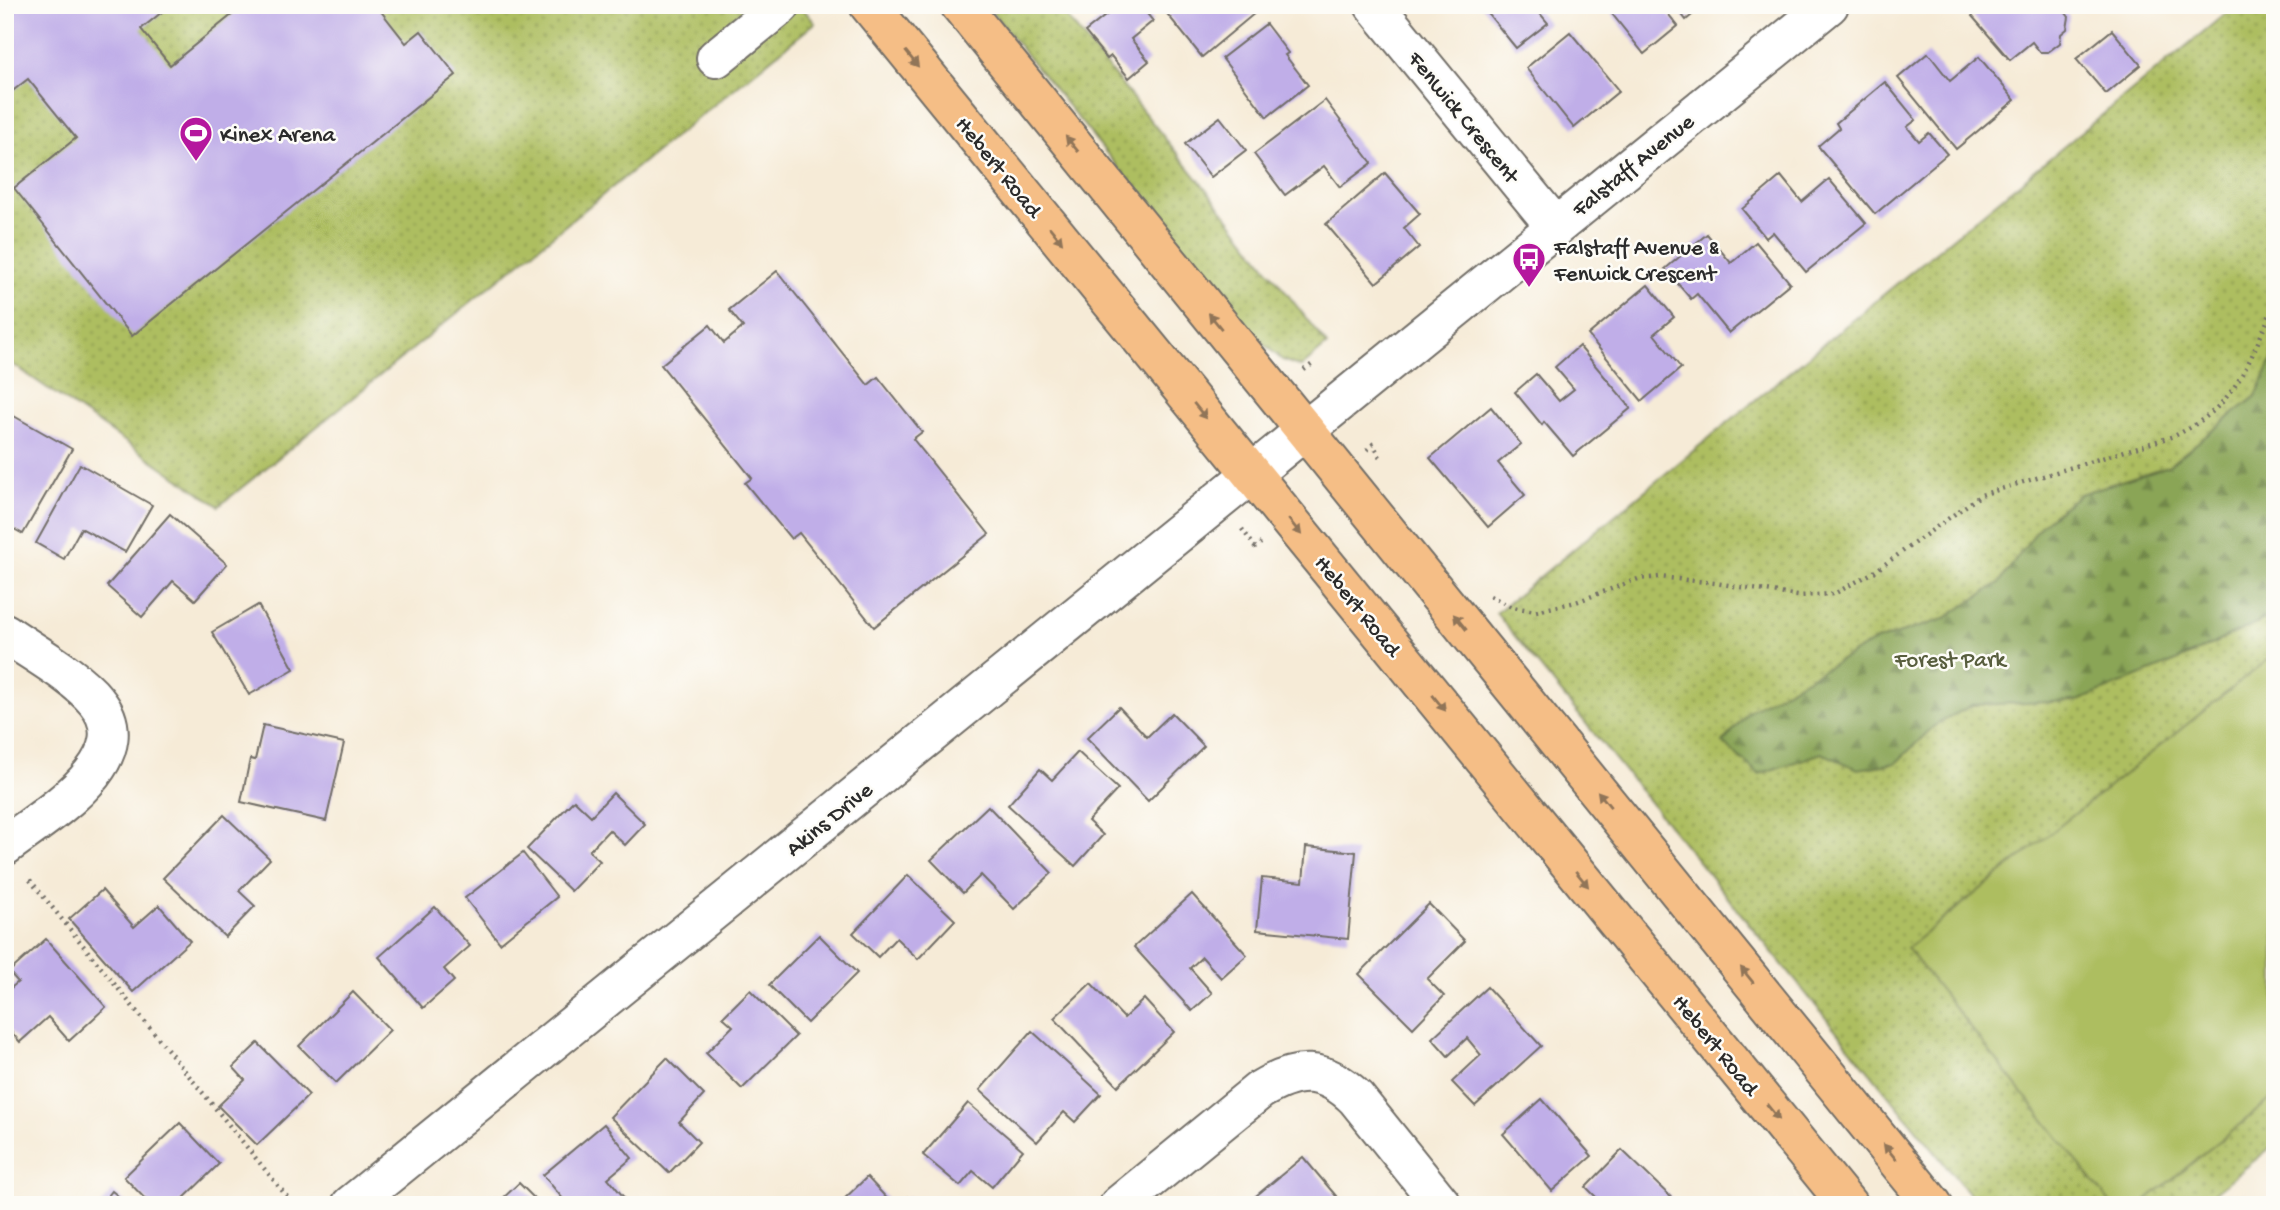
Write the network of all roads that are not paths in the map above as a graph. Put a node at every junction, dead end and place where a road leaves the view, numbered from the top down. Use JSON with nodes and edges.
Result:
{"nodes":[{"id":1,"x":781,"y":5,"type":"edge"},
{"id":2,"x":869,"y":5,"type":"edge"},
{"id":3,"x":960,"y":5,"type":"edge"},
{"id":4,"x":1374,"y":5,"type":"edge"},
{"id":5,"x":1829,"y":5,"type":"edge"},
{"id":6,"x":716,"y":58,"type":"dead end"},
{"id":7,"x":1555,"y":226,"type":"junction"},
{"id":8,"x":1305,"y":431,"type":"junction"},
{"id":9,"x":1252,"y":474,"type":"junction"},
{"id":10,"x":5,"y":634,"type":"edge"},
{"id":11,"x":5,"y":846,"type":"edge"},
{"id":12,"x":351,"y":1205,"type":"edge"},
{"id":13,"x":1119,"y":1205,"type":"edge"},
{"id":14,"x":1442,"y":1205,"type":"edge"},
{"id":15,"x":1848,"y":1205,"type":"edge"},
{"id":16,"x":1933,"y":1205,"type":"edge"}],
"edges":[{"from":1,"to":6,"type":"street"},
{"from":2,"to":9,"type":"main road","name":"Hebert Road","one_way":true},
{"from":8,"to":3,"type":"main road","one_way":true},
{"from":4,"to":7,"type":"street","name":"Fenwick Crescent"},
{"from":5,"to":7,"type":"street","name":"Falstaff Avenue"},
{"from":7,"to":8,"type":"street","name":"Falstaff Avenue"},
{"from":8,"to":9,"type":"street","name":"Akins Drive"},
{"from":16,"to":8,"type":"main road","one_way":true},
{"from":9,"to":12,"type":"street","name":"Akins Drive"},
{"from":9,"to":15,"type":"main road","name":"Hebert Road","one_way":true},
{"from":10,"to":11,"type":"street"},
{"from":13,"to":14,"type":"street"}]}
